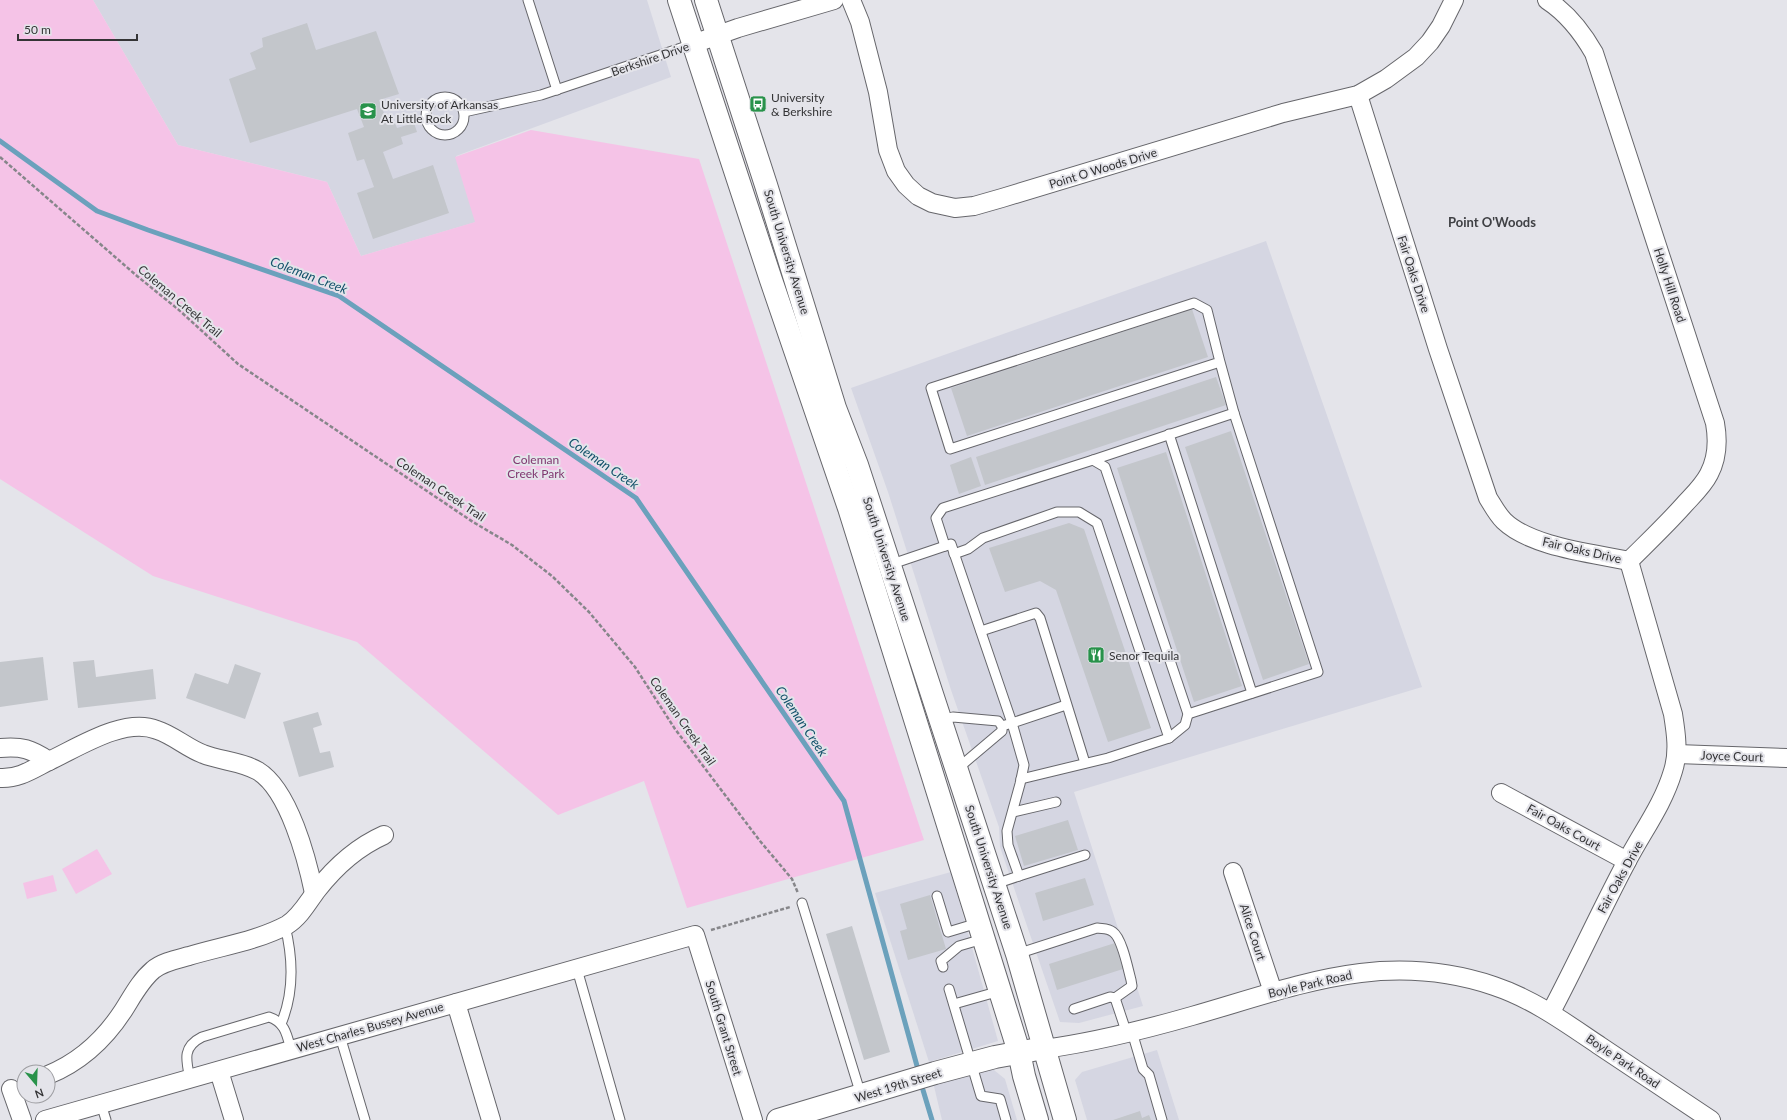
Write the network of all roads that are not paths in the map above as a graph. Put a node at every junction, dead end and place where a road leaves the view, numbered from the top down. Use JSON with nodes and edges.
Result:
{"nodes":[{"id":1,"x":528,"y":0,"type":"edge"},
{"id":2,"x":679,"y":0,"type":"edge"},
{"id":3,"x":706,"y":0,"type":"edge"},
{"id":4,"x":834,"y":0,"type":"edge"},
{"id":5,"x":851,"y":0,"type":"edge"},
{"id":6,"x":1454,"y":0,"type":"edge"},
{"id":7,"x":1546,"y":0,"type":"edge"},
{"id":8,"x":718,"y":35,"type":"junction"},
{"id":9,"x":693,"y":44,"type":"junction"},
{"id":10,"x":557,"y":90,"type":"junction"},
{"id":11,"x":1358,"y":95,"type":"junction"},
{"id":12,"x":464,"y":112,"type":"junction"},
{"id":13,"x":1220,"y":362,"type":"junction"},
{"id":14,"x":1234,"y":413,"type":"junction"},
{"id":15,"x":1169,"y":434,"type":"junction"},
{"id":16,"x":1093,"y":460,"type":"junction"},
{"id":17,"x":945,"y":546,"type":"junction"},
{"id":18,"x":954,"y":554,"type":"junction"},
{"id":19,"x":1629,"y":561,"type":"junction"},
{"id":20,"x":889,"y":565,"type":"junction"},
{"id":21,"x":980,"y":631,"type":"junction"},
{"id":22,"x":1252,"y":693,"type":"junction"},
{"id":23,"x":1066,"y":704,"type":"junction"},
{"id":24,"x":1188,"y":714,"type":"junction"},
{"id":25,"x":939,"y":720,"type":"junction"},
{"id":26,"x":1012,"y":723,"type":"junction"},
{"id":27,"x":1002,"y":726,"type":"junction"},
{"id":28,"x":1169,"y":738,"type":"junction"},
{"id":29,"x":0,"y":748,"type":"edge"},
{"id":30,"x":1677,"y":754,"type":"junction"},
{"id":31,"x":1787,"y":758,"type":"edge"},
{"id":32,"x":49,"y":761,"type":"junction"},
{"id":33,"x":1085,"y":763,"type":"junction"},
{"id":34,"x":956,"y":770,"type":"junction"},
{"id":35,"x":0,"y":778,"type":"edge"},
{"id":36,"x":1021,"y":779,"type":"junction"},
{"id":37,"x":1501,"y":793,"type":"dead end"},
{"id":38,"x":1056,"y":802,"type":"dead end"},
{"id":39,"x":1013,"y":812,"type":"junction"},
{"id":40,"x":384,"y":835,"type":"dead end"},
{"id":41,"x":1085,"y":855,"type":"dead end"},
{"id":42,"x":1627,"y":861,"type":"junction"},
{"id":43,"x":1233,"y":872,"type":"dead end"},
{"id":44,"x":1019,"y":876,"type":"junction"},
{"id":45,"x":995,"y":884,"type":"junction"},
{"id":46,"x":314,"y":893,"type":"junction"},
{"id":47,"x":938,"y":896,"type":"dead end"},
{"id":48,"x":802,"y":903,"type":"road end"},
{"id":49,"x":285,"y":926,"type":"junction"},
{"id":50,"x":980,"y":931,"type":"junction"},
{"id":51,"x":695,"y":935,"type":"joint"},
{"id":52,"x":1017,"y":954,"type":"junction"},
{"id":53,"x":943,"y":967,"type":"dead end"},
{"id":54,"x":577,"y":969,"type":"junction"},
{"id":55,"x":949,"y":988,"type":"dead end"},
{"id":56,"x":1000,"y":991,"type":"junction"},
{"id":57,"x":1273,"y":992,"type":"junction"},
{"id":58,"x":1115,"y":998,"type":"junction"},
{"id":59,"x":456,"y":1003,"type":"junction"},
{"id":60,"x":954,"y":1004,"type":"junction"},
{"id":61,"x":1074,"y":1009,"type":"dead end"},
{"id":62,"x":1551,"y":1012,"type":"junction"},
{"id":63,"x":281,"y":1024,"type":"junction"},
{"id":64,"x":1130,"y":1033,"type":"junction"},
{"id":65,"x":340,"y":1036,"type":"junction"},
{"id":66,"x":1044,"y":1049,"type":"junction"},
{"id":67,"x":291,"y":1050,"type":"junction"},
{"id":68,"x":1019,"y":1052,"type":"junction"},
{"id":69,"x":972,"y":1063,"type":"junction"},
{"id":70,"x":56,"y":1071,"type":"edge"},
{"id":71,"x":219,"y":1071,"type":"junction"},
{"id":72,"x":190,"y":1079,"type":"junction"},
{"id":73,"x":12,"y":1088,"type":"edge"},
{"id":74,"x":862,"y":1096,"type":"junction"},
{"id":75,"x":104,"y":1112,"type":"edge"},
{"id":76,"x":22,"y":1120,"type":"edge"},
{"id":77,"x":46,"y":1120,"type":"edge"},
{"id":78,"x":234,"y":1120,"type":"edge"},
{"id":79,"x":365,"y":1120,"type":"edge"},
{"id":80,"x":491,"y":1120,"type":"edge"},
{"id":81,"x":620,"y":1120,"type":"edge"},
{"id":82,"x":753,"y":1120,"type":"edge"},
{"id":83,"x":778,"y":1120,"type":"edge"},
{"id":84,"x":1006,"y":1120,"type":"edge"},
{"id":85,"x":1037,"y":1120,"type":"edge"},
{"id":86,"x":1065,"y":1120,"type":"edge"},
{"id":87,"x":1162,"y":1120,"type":"edge"},
{"id":88,"x":1711,"y":1120,"type":"edge"}],
"edges":[{"from":1,"to":10,"type":"lane"},
{"from":2,"to":9,"type":"main road","name":"South University Avenue"},
{"from":3,"to":8,"type":"main road","name":"South University Avenue"},
{"from":4,"to":8,"type":"street","name":"Berkshire Drive"},
{"from":5,"to":11,"type":"street","name":"Point O Woods Drive"},
{"from":6,"to":11,"type":"street","name":"Point O Woods Drive"},
{"from":7,"to":19,"type":"street","name":"Holly Hill Road"},
{"from":8,"to":9,"type":"street","name":"Berkshire Drive"},
{"from":8,"to":20,"type":"main road","name":"South University Avenue"},
{"from":9,"to":10,"type":"lane","name":"Berkshire Drive"},
{"from":9,"to":50,"type":"main road","name":"South University Avenue"},
{"from":10,"to":12,"type":"lane","name":"Berkshire Drive"},
{"from":11,"to":19,"type":"street","name":"Fair Oaks Drive"},
{"from":12,"to":12,"type":"lane"},
{"from":13,"to":13,"type":"lane"},
{"from":13,"to":14,"type":"lane"},
{"from":14,"to":15,"type":"lane"},
{"from":14,"to":22,"type":"lane"},
{"from":15,"to":16,"type":"lane"},
{"from":15,"to":22,"type":"lane"},
{"from":16,"to":17,"type":"lane"},
{"from":16,"to":24,"type":"lane"},
{"from":17,"to":18,"type":"lane"},
{"from":17,"to":20,"type":"lane"},
{"from":18,"to":21,"type":"lane"},
{"from":18,"to":28,"type":"lane"},
{"from":19,"to":30,"type":"street","name":"Fair Oaks Drive"},
{"from":20,"to":25,"type":"main road","name":"South University Avenue"},
{"from":21,"to":23,"type":"lane"},
{"from":21,"to":26,"type":"lane"},
{"from":22,"to":24,"type":"lane"},
{"from":23,"to":26,"type":"lane"},
{"from":23,"to":33,"type":"lane"},
{"from":24,"to":28,"type":"lane"},
{"from":25,"to":27,"type":"lane"},
{"from":25,"to":34,"type":"main road","name":"South University Avenue"},
{"from":26,"to":27,"type":"lane"},
{"from":26,"to":36,"type":"lane"},
{"from":27,"to":34,"type":"lane"},
{"from":28,"to":33,"type":"lane"},
{"from":29,"to":32,"type":"street"},
{"from":30,"to":31,"type":"street","name":"Joyce Court"},
{"from":30,"to":42,"type":"street","name":"Fair Oaks Drive"},
{"from":32,"to":35,"type":"street"},
{"from":32,"to":46,"type":"street"},
{"from":33,"to":36,"type":"lane"},
{"from":34,"to":45,"type":"main road","name":"South University Avenue"},
{"from":36,"to":39,"type":"lane"},
{"from":37,"to":42,"type":"street","name":"Fair Oaks Court"},
{"from":38,"to":39,"type":"lane"},
{"from":39,"to":44,"type":"lane"},
{"from":40,"to":46,"type":"street"},
{"from":41,"to":44,"type":"lane"},
{"from":42,"to":62,"type":"street","name":"Fair Oaks Drive"},
{"from":43,"to":57,"type":"street","name":"Alice Court"},
{"from":44,"to":45,"type":"lane"},
{"from":45,"to":52,"type":"main road","name":"South University Avenue"},
{"from":46,"to":49,"type":"street"},
{"from":47,"to":50,"type":"lane"},
{"from":48,"to":74,"type":"lane"},
{"from":49,"to":63,"type":"lane"},
{"from":49,"to":70,"type":"street"},
{"from":50,"to":53,"type":"lane"},
{"from":50,"to":56,"type":"main road","name":"South University Avenue"},
{"from":51,"to":54,"type":"street","name":"West Charles Bussey Avenue"},
{"from":51,"to":82,"type":"street","name":"South Grant Street"},
{"from":52,"to":58,"type":"lane"},
{"from":52,"to":66,"type":"main road","name":"South University Avenue"},
{"from":54,"to":59,"type":"street","name":"West Charles Bussey Avenue"},
{"from":54,"to":81,"type":"lane"},
{"from":55,"to":60,"type":"lane"},
{"from":56,"to":60,"type":"lane"},
{"from":56,"to":68,"type":"main road","name":"South University Avenue"},
{"from":57,"to":62,"type":"street","name":"Boyle Park Road"},
{"from":57,"to":64,"type":"street","name":"Boyle Park Road"},
{"from":58,"to":61,"type":"lane"},
{"from":58,"to":64,"type":"lane"},
{"from":59,"to":65,"type":"street","name":"West Charles Bussey Avenue"},
{"from":59,"to":80,"type":"street"},
{"from":60,"to":69,"type":"lane"},
{"from":62,"to":88,"type":"street","name":"Boyle Park Road"},
{"from":63,"to":67,"type":"lane"},
{"from":63,"to":72,"type":"lane"},
{"from":64,"to":66,"type":"street","name":"Boyle Park Road"},
{"from":64,"to":87,"type":"lane"},
{"from":65,"to":67,"type":"street","name":"West Charles Bussey Avenue"},
{"from":65,"to":79,"type":"lane"},
{"from":66,"to":68,"type":"main road","name":"West 19th Street"},
{"from":66,"to":86,"type":"main road","name":"South University Avenue"},
{"from":67,"to":71,"type":"street","name":"West Charles Bussey Avenue"},
{"from":68,"to":69,"type":"main road","name":"West 19th Street"},
{"from":68,"to":85,"type":"main road","name":"South University Avenue"},
{"from":69,"to":74,"type":"main road","name":"West 19th Street"},
{"from":69,"to":84,"type":"lane"},
{"from":71,"to":72,"type":"street","name":"West Charles Bussey Avenue"},
{"from":71,"to":78,"type":"street"},
{"from":72,"to":75,"type":"street","name":"West Charles Bussey Avenue"},
{"from":73,"to":76,"type":"street"},
{"from":74,"to":83,"type":"main road","name":"West 19th Street"},
{"from":75,"to":77,"type":"street","name":"West Charles Bussey Avenue"}]}
